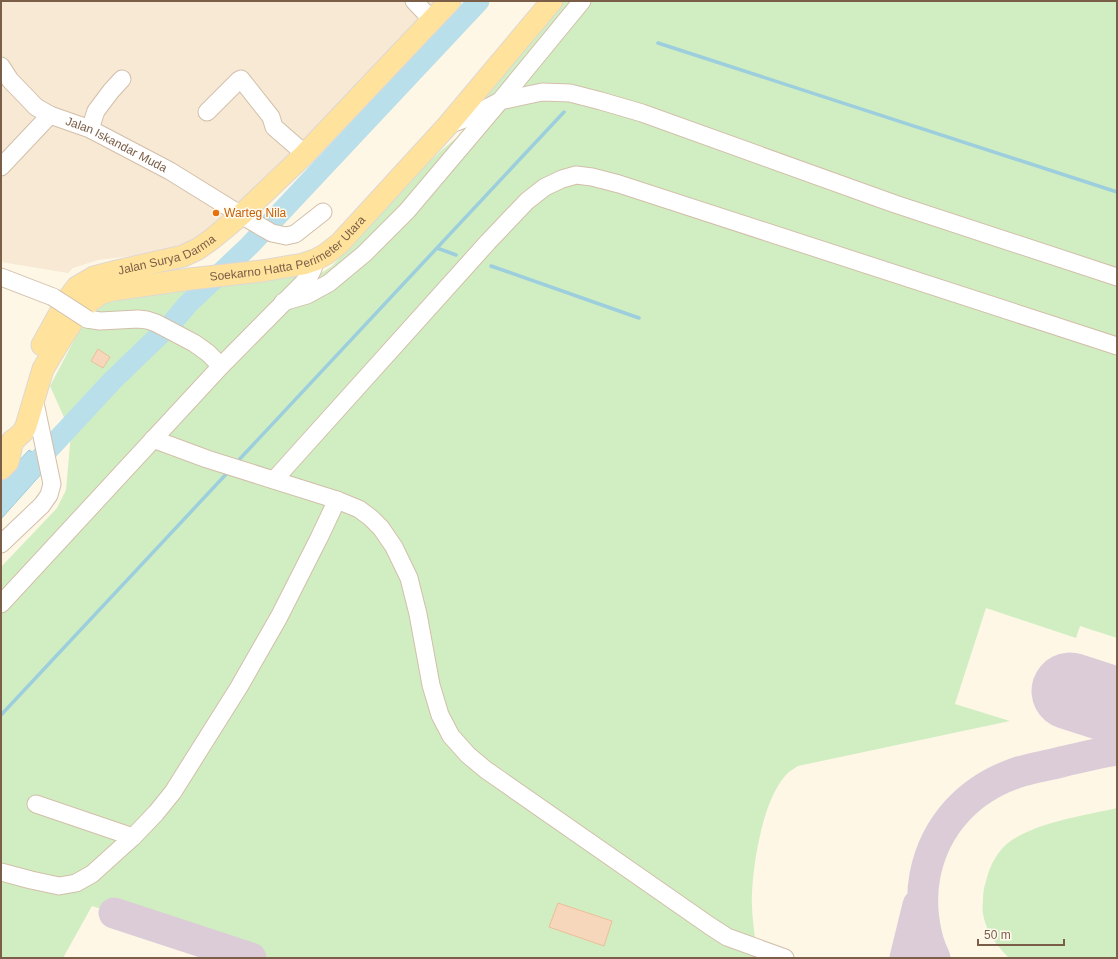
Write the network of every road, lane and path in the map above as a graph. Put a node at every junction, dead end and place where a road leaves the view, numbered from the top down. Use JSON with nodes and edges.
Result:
{"nodes":[{"id":1,"x":414,"y":1,"type":"edge"},
{"id":2,"x":450,"y":1,"type":"edge"},
{"id":3,"x":552,"y":1,"type":"edge"},
{"id":4,"x":582,"y":1,"type":"edge"},
{"id":5,"x":432,"y":20,"type":"junction"},
{"id":6,"x":1,"y":66,"type":"edge"},
{"id":7,"x":122,"y":79,"type":"dead end"},
{"id":8,"x":500,"y":101,"type":"junction"},
{"id":9,"x":208,"y":112,"type":"dead end"},
{"id":10,"x":50,"y":116,"type":"junction"},
{"id":11,"x":448,"y":125,"type":"junction"},
{"id":12,"x":90,"y":129,"type":"junction"},
{"id":13,"x":305,"y":154,"type":"junction"},
{"id":14,"x":1,"y":167,"type":"edge"},
{"id":15,"x":323,"y":212,"type":"dead end"},
{"id":16,"x":248,"y":219,"type":"junction"},
{"id":17,"x":315,"y":260,"type":"junction"},
{"id":18,"x":1,"y":277,"type":"edge"},
{"id":19,"x":1117,"y":277,"type":"edge"},
{"id":20,"x":283,"y":302,"type":"junction"},
{"id":21,"x":1117,"y":346,"type":"edge"},
{"id":22,"x":221,"y":366,"type":"junction"},
{"id":23,"x":34,"y":398,"type":"junction"},
{"id":24,"x":153,"y":439,"type":"junction"},
{"id":25,"x":7,"y":447,"type":"edge"},
{"id":26,"x":1,"y":469,"type":"edge"},
{"id":27,"x":274,"y":480,"type":"junction"},
{"id":28,"x":337,"y":500,"type":"junction"},
{"id":29,"x":1,"y":544,"type":"edge"},
{"id":30,"x":1,"y":604,"type":"edge"},
{"id":31,"x":36,"y":804,"type":"dead end"},
{"id":32,"x":133,"y":836,"type":"junction"},
{"id":33,"x":1,"y":872,"type":"edge"},
{"id":34,"x":785,"y":958,"type":"edge"}],
"edges":[{"from":1,"to":5,"type":"street"},
{"from":2,"to":5,"type":"main road","name":"Jalan Surya Darma"},
{"from":3,"to":11,"type":"main road","name":"Soekarno Hatta Perimeter Utara"},
{"from":4,"to":8,"type":"street"},
{"from":5,"to":13,"type":"main road","name":"Jalan Surya Darma"},
{"from":6,"to":10,"type":"street","name":"Jalan Iskandar Muda"},
{"from":7,"to":12,"type":"street"},
{"from":8,"to":11,"type":"street"},
{"from":8,"to":19,"type":"street"},
{"from":8,"to":20,"type":"street"},
{"from":9,"to":13,"type":"street"},
{"from":10,"to":12,"type":"street","name":"Jalan Iskandar Muda"},
{"from":10,"to":14,"type":"street"},
{"from":11,"to":17,"type":"main road","name":"Soekarno Hatta Perimeter Utara"},
{"from":12,"to":16,"type":"street","name":"Jalan Iskandar Muda"},
{"from":13,"to":16,"type":"main road","name":"Jalan Surya Darma"},
{"from":15,"to":16,"type":"street","name":"Jalan Iskandar Muda"},
{"from":16,"to":25,"type":"main road","name":"Jalan Surya Darma"},
{"from":17,"to":20,"type":"street"},
{"from":17,"to":23,"type":"main road","name":"Soekarno Hatta Perimeter Utara"},
{"from":18,"to":22,"type":"street","bridge":true},
{"from":20,"to":22,"type":"street"},
{"from":21,"to":27,"type":"street"},
{"from":22,"to":24,"type":"street"},
{"from":23,"to":25,"type":"main road","name":"Soekarno Hatta Perimeter Utara"},
{"from":23,"to":29,"type":"street"},
{"from":24,"to":27,"type":"street"},
{"from":24,"to":30,"type":"street"},
{"from":25,"to":26,"type":"main road","name":"Jalan Surya Darma"},
{"from":27,"to":28,"type":"street"},
{"from":28,"to":32,"type":"street"},
{"from":28,"to":34,"type":"street"},
{"from":31,"to":32,"type":"street"},
{"from":32,"to":33,"type":"street"}]}
